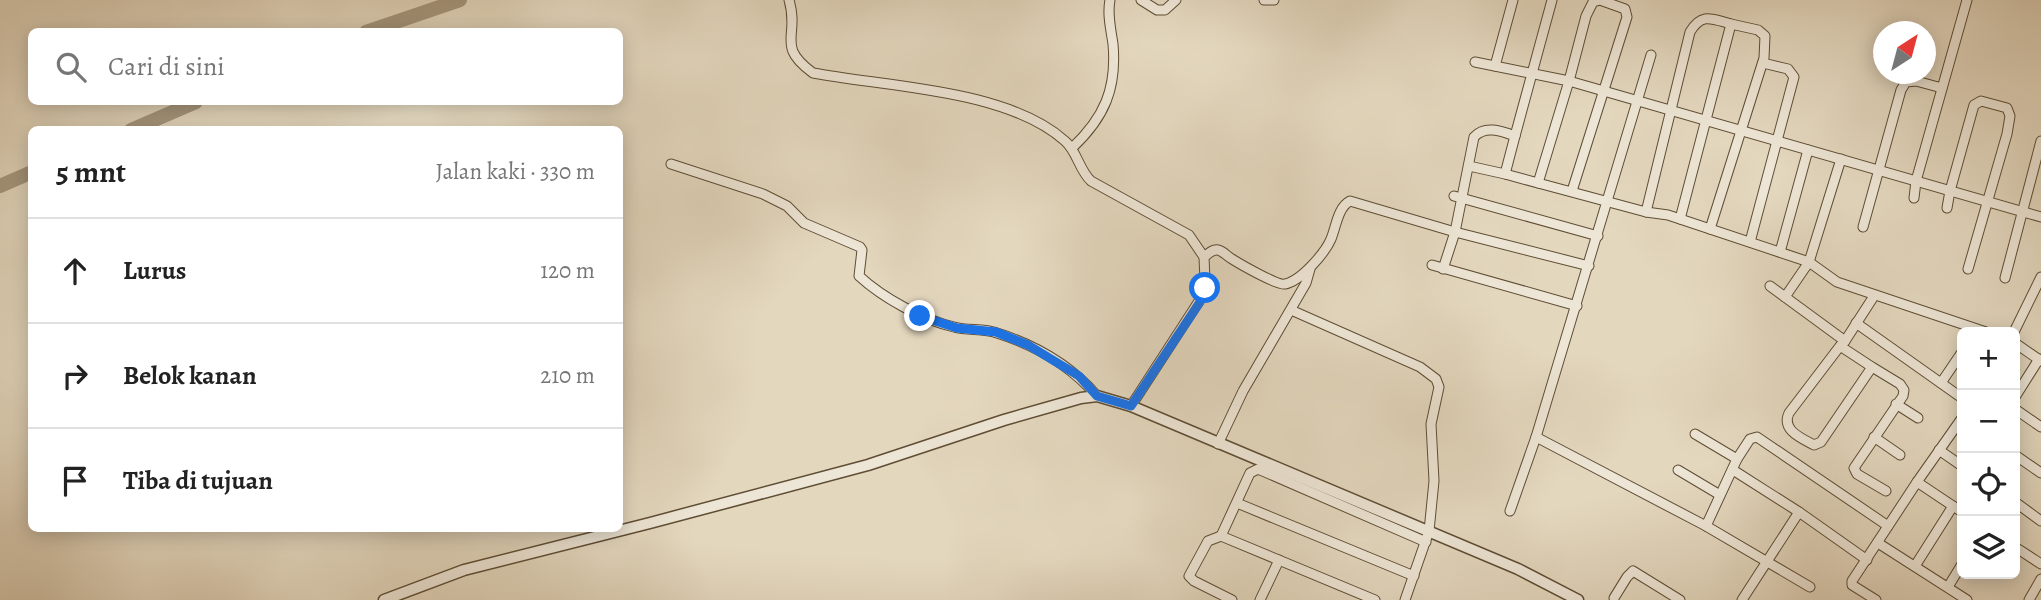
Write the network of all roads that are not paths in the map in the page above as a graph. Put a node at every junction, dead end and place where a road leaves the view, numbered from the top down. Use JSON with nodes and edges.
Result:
{"nodes":[{"id":1,"x":789,"y":0,"type":"edge"},
{"id":2,"x":1110,"y":0,"type":"edge"},
{"id":3,"x":1141,"y":0,"type":"edge"},
{"id":4,"x":1176,"y":0,"type":"edge"},
{"id":5,"x":1264,"y":0,"type":"edge"},
{"id":6,"x":1274,"y":0,"type":"edge"},
{"id":7,"x":1513,"y":0,"type":"edge"},
{"id":8,"x":1552,"y":0,"type":"edge"},
{"id":9,"x":1967,"y":0,"type":"edge"},
{"id":10,"x":1731,"y":24,"type":"junction"},
{"id":11,"x":1651,"y":55,"type":"dead end"},
{"id":12,"x":1475,"y":62,"type":"dead end"},
{"id":13,"x":1763,"y":63,"type":"junction"},
{"id":14,"x":1495,"y":66,"type":"junction"},
{"id":15,"x":1532,"y":74,"type":"junction"},
{"id":16,"x":1569,"y":81,"type":"junction"},
{"id":17,"x":1942,"y":88,"type":"junction"},
{"id":18,"x":1604,"y":91,"type":"junction"},
{"id":19,"x":1637,"y":100,"type":"junction"},
{"id":20,"x":1671,"y":110,"type":"junction"},
{"id":21,"x":1706,"y":120,"type":"junction"},
{"id":22,"x":1741,"y":130,"type":"junction"},
{"id":23,"x":1515,"y":136,"type":"junction"},
{"id":24,"x":1777,"y":141,"type":"junction"},
{"id":25,"x":2041,"y":141,"type":"edge"},
{"id":26,"x":1072,"y":149,"type":"junction"},
{"id":27,"x":1808,"y":150,"type":"junction"},
{"id":28,"x":1841,"y":159,"type":"junction"},
{"id":29,"x":671,"y":164,"type":"dead end"},
{"id":30,"x":1469,"y":166,"type":"junction"},
{"id":31,"x":1880,"y":170,"type":"junction"},
{"id":32,"x":1505,"y":174,"type":"junction"},
{"id":33,"x":1916,"y":181,"type":"junction"},
{"id":34,"x":1538,"y":183,"type":"junction"},
{"id":35,"x":1572,"y":191,"type":"junction"},
{"id":36,"x":1950,"y":191,"type":"junction"},
{"id":37,"x":1458,"y":197,"type":"junction"},
{"id":38,"x":1914,"y":198,"type":"dead end"},
{"id":39,"x":1607,"y":202,"type":"junction"},
{"id":40,"x":1989,"y":202,"type":"junction"},
{"id":41,"x":1947,"y":208,"type":"dead end"},
{"id":42,"x":1646,"y":212,"type":"junction"},
{"id":43,"x":2022,"y":212,"type":"junction"},
{"id":44,"x":2041,"y":217,"type":"edge"},
{"id":45,"x":1679,"y":219,"type":"junction"},
{"id":46,"x":1863,"y":227,"type":"dead end"},
{"id":47,"x":1710,"y":229,"type":"junction"},
{"id":48,"x":1455,"y":232,"type":"junction"},
{"id":49,"x":1598,"y":236,"type":"junction"},
{"id":50,"x":1750,"y":242,"type":"junction"},
{"id":51,"x":1780,"y":252,"type":"junction"},
{"id":52,"x":1204,"y":257,"type":"junction"},
{"id":53,"x":1809,"y":262,"type":"junction"},
{"id":54,"x":1432,"y":265,"type":"dead end"},
{"id":55,"x":1589,"y":265,"type":"junction"},
{"id":56,"x":1310,"y":269,"type":"junction"},
{"id":57,"x":1443,"y":269,"type":"junction"},
{"id":58,"x":1968,"y":269,"type":"dead end"},
{"id":59,"x":2041,"y":277,"type":"edge"},
{"id":60,"x":2005,"y":278,"type":"dead end"},
{"id":61,"x":1770,"y":286,"type":"dead end"},
{"id":62,"x":1786,"y":296,"type":"junction"},
{"id":63,"x":1874,"y":296,"type":"junction"},
{"id":64,"x":1577,"y":306,"type":"junction"},
{"id":65,"x":1291,"y":310,"type":"junction"},
{"id":66,"x":1856,"y":323,"type":"junction"},
{"id":67,"x":1970,"y":327,"type":"edge"},
{"id":68,"x":2016,"y":327,"type":"edge"},
{"id":69,"x":1843,"y":344,"type":"junction"},
{"id":70,"x":2020,"y":346,"type":"edge"},
{"id":71,"x":1957,"y":359,"type":"edge"},
{"id":72,"x":2040,"y":360,"type":"edge"},
{"id":73,"x":1872,"y":367,"type":"junction"},
{"id":74,"x":1941,"y":383,"type":"junction"},
{"id":75,"x":2020,"y":390,"type":"edge"},
{"id":76,"x":1957,"y":394,"type":"edge"},
{"id":77,"x":1097,"y":396,"type":"junction"},
{"id":78,"x":1896,"y":404,"type":"junction"},
{"id":79,"x":1131,"y":406,"type":"junction"},
{"id":80,"x":2020,"y":412,"type":"edge"},
{"id":81,"x":1918,"y":418,"type":"dead end"},
{"id":82,"x":1957,"y":425,"type":"edge"},
{"id":83,"x":2041,"y":427,"type":"edge"},
{"id":84,"x":1695,"y":434,"type":"dead end"},
{"id":85,"x":1536,"y":437,"type":"junction"},
{"id":86,"x":1874,"y":437,"type":"junction"},
{"id":87,"x":1218,"y":444,"type":"junction"},
{"id":88,"x":1939,"y":450,"type":"junction"},
{"id":89,"x":1900,"y":455,"type":"dead end"},
{"id":90,"x":2020,"y":458,"type":"edge"},
{"id":91,"x":1737,"y":459,"type":"junction"},
{"id":92,"x":1957,"y":463,"type":"edge"},
{"id":93,"x":1678,"y":470,"type":"dead end"},
{"id":94,"x":1733,"y":470,"type":"junction"},
{"id":95,"x":2041,"y":473,"type":"edge"},
{"id":96,"x":1917,"y":482,"type":"junction"},
{"id":97,"x":1885,"y":491,"type":"dead end"},
{"id":98,"x":1720,"y":495,"type":"junction"},
{"id":99,"x":1237,"y":503,"type":"junction"},
{"id":100,"x":2020,"y":505,"type":"edge"},
{"id":101,"x":1953,"y":506,"type":"junction"},
{"id":102,"x":1957,"y":509,"type":"edge"},
{"id":103,"x":1510,"y":511,"type":"dead end"},
{"id":104,"x":1799,"y":512,"type":"junction"},
{"id":105,"x":2041,"y":520,"type":"edge"},
{"id":106,"x":1706,"y":526,"type":"junction"},
{"id":107,"x":1888,"y":526,"type":"junction"},
{"id":108,"x":623,"y":530,"type":"edge"},
{"id":109,"x":614,"y":532,"type":"edge"},
{"id":110,"x":1222,"y":536,"type":"junction"},
{"id":111,"x":1428,"y":536,"type":"junction"},
{"id":112,"x":1878,"y":543,"type":"junction"},
{"id":113,"x":2020,"y":550,"type":"edge"},
{"id":114,"x":1279,"y":560,"type":"junction"},
{"id":115,"x":1867,"y":560,"type":"junction"},
{"id":116,"x":1766,"y":561,"type":"junction"},
{"id":117,"x":2041,"y":564,"type":"edge"},
{"id":118,"x":1915,"y":566,"type":"junction"},
{"id":119,"x":1957,"y":572,"type":"edge"},
{"id":120,"x":1414,"y":576,"type":"junction"},
{"id":121,"x":2041,"y":579,"type":"edge"},
{"id":122,"x":1810,"y":587,"type":"dead end"},
{"id":123,"x":1948,"y":587,"type":"junction"},
{"id":124,"x":1614,"y":597,"type":"dead end"},
{"id":125,"x":1668,"y":597,"type":"edge"},
{"id":126,"x":384,"y":600,"type":"edge"},
{"id":127,"x":1232,"y":600,"type":"edge"},
{"id":128,"x":1261,"y":600,"type":"edge"},
{"id":129,"x":1375,"y":600,"type":"edge"},
{"id":130,"x":1405,"y":600,"type":"edge"},
{"id":131,"x":1578,"y":600,"type":"edge"},
{"id":132,"x":1680,"y":600,"type":"edge"},
{"id":133,"x":1742,"y":600,"type":"edge"},
{"id":134,"x":1876,"y":600,"type":"edge"},
{"id":135,"x":1967,"y":600,"type":"edge"},
{"id":136,"x":2029,"y":600,"type":"edge"}],
"edges":[{"from":1,"to":26,"type":"street"},
{"from":2,"to":26,"type":"street"},
{"from":3,"to":4,"type":"street"},
{"from":5,"to":6,"type":"street"},
{"from":7,"to":14,"type":"street"},
{"from":8,"to":15,"type":"street"},
{"from":9,"to":17,"type":"street"},
{"from":10,"to":13,"type":"street"},
{"from":10,"to":20,"type":"street"},
{"from":10,"to":21,"type":"street"},
{"from":11,"to":19,"type":"street"},
{"from":12,"to":14,"type":"street"},
{"from":13,"to":22,"type":"street"},
{"from":13,"to":24,"type":"street"},
{"from":14,"to":15,"type":"street"},
{"from":15,"to":16,"type":"street"},
{"from":15,"to":23,"type":"street"},
{"from":16,"to":18,"type":"street"},
{"from":16,"to":18,"type":"street"},
{"from":16,"to":34,"type":"street"},
{"from":17,"to":31,"type":"street"},
{"from":17,"to":33,"type":"street"},
{"from":18,"to":19,"type":"street"},
{"from":18,"to":35,"type":"street"},
{"from":19,"to":20,"type":"street"},
{"from":19,"to":39,"type":"street"},
{"from":20,"to":21,"type":"street"},
{"from":20,"to":42,"type":"street"},
{"from":21,"to":22,"type":"street"},
{"from":21,"to":45,"type":"street"},
{"from":22,"to":24,"type":"street"},
{"from":22,"to":47,"type":"street"},
{"from":23,"to":30,"type":"street"},
{"from":23,"to":32,"type":"street"},
{"from":24,"to":27,"type":"street"},
{"from":24,"to":50,"type":"street"},
{"from":25,"to":43,"type":"street"},
{"from":26,"to":52,"type":"street"},
{"from":27,"to":28,"type":"street"},
{"from":27,"to":51,"type":"street"},
{"from":28,"to":31,"type":"street"},
{"from":28,"to":53,"type":"street"},
{"from":29,"to":77,"type":"street"},
{"from":30,"to":32,"type":"street"},
{"from":30,"to":37,"type":"street"},
{"from":31,"to":33,"type":"street"},
{"from":31,"to":46,"type":"street"},
{"from":32,"to":34,"type":"street"},
{"from":33,"to":36,"type":"street"},
{"from":33,"to":38,"type":"street"},
{"from":34,"to":35,"type":"street"},
{"from":35,"to":39,"type":"street"},
{"from":36,"to":40,"type":"street"},
{"from":36,"to":40,"type":"street"},
{"from":36,"to":41,"type":"street"},
{"from":37,"to":48,"type":"street"},
{"from":37,"to":49,"type":"street"},
{"from":39,"to":42,"type":"street"},
{"from":39,"to":49,"type":"street"},
{"from":40,"to":43,"type":"street"},
{"from":40,"to":58,"type":"street"},
{"from":42,"to":45,"type":"street"},
{"from":43,"to":44,"type":"street"},
{"from":43,"to":60,"type":"street"},
{"from":45,"to":47,"type":"street"},
{"from":47,"to":50,"type":"street"},
{"from":48,"to":55,"type":"street"},
{"from":48,"to":56,"type":"street"},
{"from":48,"to":57,"type":"street"},
{"from":49,"to":55,"type":"street"},
{"from":50,"to":51,"type":"street"},
{"from":51,"to":53,"type":"street"},
{"from":52,"to":56,"type":"street"},
{"from":52,"to":79,"type":"street"},
{"from":53,"to":62,"type":"street"},
{"from":53,"to":63,"type":"street"},
{"from":54,"to":57,"type":"street"},
{"from":55,"to":64,"type":"street"},
{"from":56,"to":65,"type":"street"},
{"from":57,"to":64,"type":"street"},
{"from":59,"to":68,"type":"street"},
{"from":61,"to":62,"type":"street"},
{"from":62,"to":69,"type":"street"},
{"from":63,"to":66,"type":"street"},
{"from":63,"to":67,"type":"street"},
{"from":64,"to":85,"type":"street"},
{"from":65,"to":87,"type":"street"},
{"from":65,"to":111,"type":"street"},
{"from":66,"to":69,"type":"street"},
{"from":66,"to":74,"type":"street"},
{"from":69,"to":73,"type":"street"},
{"from":69,"to":73,"type":"street"},
{"from":70,"to":72,"type":"street"},
{"from":71,"to":74,"type":"street"},
{"from":72,"to":75,"type":"street"},
{"from":73,"to":78,"type":"street"},
{"from":74,"to":76,"type":"street"},
{"from":77,"to":79,"type":"street"},
{"from":77,"to":108,"type":"street"},
{"from":78,"to":81,"type":"street"},
{"from":78,"to":86,"type":"street"},
{"from":79,"to":87,"type":"street"},
{"from":80,"to":83,"type":"street"},
{"from":82,"to":88,"type":"street"},
{"from":84,"to":91,"type":"street"},
{"from":85,"to":103,"type":"street"},
{"from":85,"to":106,"type":"street"},
{"from":86,"to":89,"type":"street"},
{"from":86,"to":97,"type":"street"},
{"from":87,"to":111,"type":"street"},
{"from":88,"to":92,"type":"street"},
{"from":88,"to":96,"type":"street"},
{"from":90,"to":95,"type":"street"},
{"from":91,"to":94,"type":"street"},
{"from":91,"to":107,"type":"street"},
{"from":93,"to":98,"type":"street"},
{"from":94,"to":98,"type":"street"},
{"from":94,"to":104,"type":"street"},
{"from":96,"to":101,"type":"street"},
{"from":96,"to":107,"type":"street"},
{"from":98,"to":106,"type":"street"},
{"from":99,"to":110,"type":"street"},
{"from":99,"to":111,"type":"street"},
{"from":99,"to":120,"type":"street"},
{"from":100,"to":105,"type":"street"},
{"from":101,"to":102,"type":"street"},
{"from":101,"to":118,"type":"street"},
{"from":104,"to":115,"type":"street"},
{"from":104,"to":116,"type":"street"},
{"from":106,"to":116,"type":"street"},
{"from":107,"to":112,"type":"street"},
{"from":109,"to":126,"type":"street"},
{"from":110,"to":114,"type":"street"},
{"from":110,"to":127,"type":"street"},
{"from":111,"to":120,"type":"street"},
{"from":111,"to":131,"type":"street"},
{"from":112,"to":115,"type":"street"},
{"from":112,"to":118,"type":"street"},
{"from":113,"to":117,"type":"street"},
{"from":114,"to":128,"type":"street"},
{"from":114,"to":129,"type":"street"},
{"from":115,"to":134,"type":"street"},
{"from":116,"to":122,"type":"street"},
{"from":116,"to":133,"type":"street"},
{"from":118,"to":123,"type":"street"},
{"from":119,"to":123,"type":"street"},
{"from":120,"to":130,"type":"street"},
{"from":121,"to":136,"type":"street"},
{"from":123,"to":135,"type":"street"},
{"from":124,"to":125,"type":"street"},
{"from":125,"to":132,"type":"street"}]}
